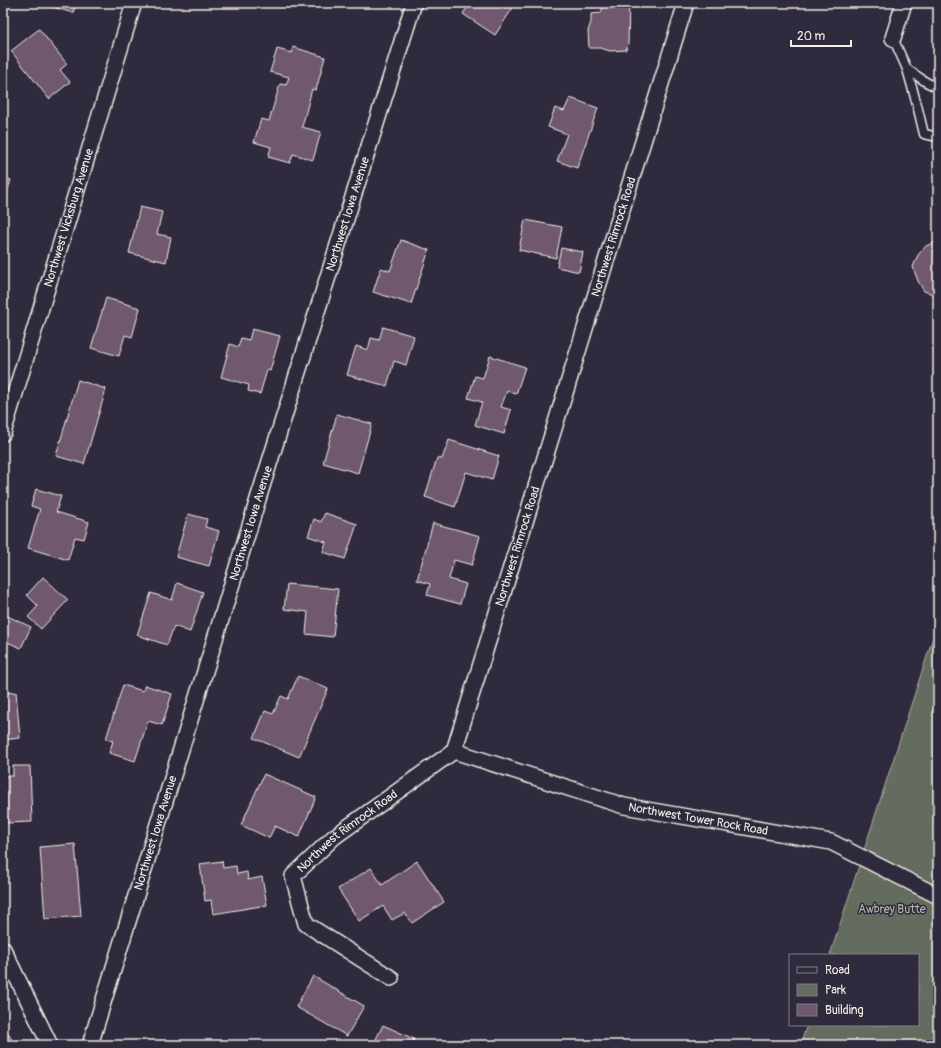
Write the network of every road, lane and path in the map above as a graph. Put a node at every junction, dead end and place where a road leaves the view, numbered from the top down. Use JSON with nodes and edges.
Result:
{"nodes":[{"id":1,"x":134,"y":3,"type":"edge"},
{"id":2,"x":414,"y":3,"type":"edge"},
{"id":3,"x":686,"y":3,"type":"edge"},
{"id":4,"x":904,"y":3,"type":"edge"},
{"id":5,"x":894,"y":38,"type":"joint"},
{"id":6,"x":907,"y":70,"type":"junction"},
{"id":7,"x":938,"y":88,"type":"edge"},
{"id":8,"x":938,"y":137,"type":"edge"},
{"id":9,"x":3,"y":433,"type":"edge"},
{"id":10,"x":454,"y":751,"type":"junction"},
{"id":11,"x":938,"y":896,"type":"edge"},
{"id":12,"x":3,"y":949,"type":"edge"},
{"id":13,"x":391,"y":978,"type":"dead end"},
{"id":14,"x":50,"y":1045,"type":"edge"},
{"id":15,"x":90,"y":1045,"type":"edge"}],
"edges":[{"from":1,"to":9,"type":"street","name":"Northwest Vicksburg Avenue"},
{"from":2,"to":15,"type":"street","name":"Northwest Iowa Avenue"},
{"from":3,"to":10,"type":"street","name":"Northwest Rimrock Road"},
{"from":4,"to":5,"type":"street"},
{"from":5,"to":6,"type":"lane"},
{"from":6,"to":7,"type":"lane"},
{"from":6,"to":8,"type":"lane"},
{"from":10,"to":11,"type":"street","name":"Northwest Tower Rock Road"},
{"from":10,"to":13,"type":"street","name":"Northwest Rimrock Road"},
{"from":12,"to":14,"type":"street"}]}
